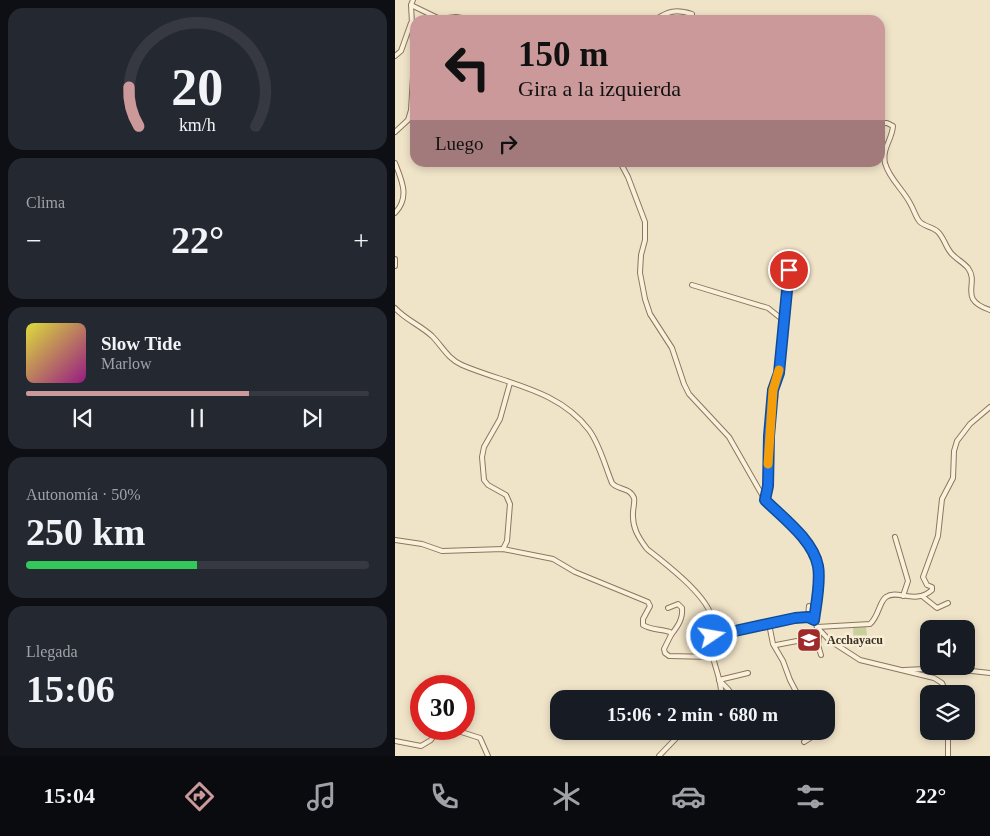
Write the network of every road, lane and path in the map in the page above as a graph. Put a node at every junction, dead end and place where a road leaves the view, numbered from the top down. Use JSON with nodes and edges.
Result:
{"nodes":[{"id":1,"x":411,"y":2,"type":"edge"},
{"id":2,"x":412,"y":15,"type":"edge"},
{"id":3,"x":433,"y":15,"type":"edge"},
{"id":4,"x":662,"y":15,"type":"edge"},
{"id":5,"x":692,"y":15,"type":"edge"},
{"id":6,"x":410,"y":26,"type":"edge"},
{"id":7,"x":395,"y":56,"type":"edge"},
{"id":8,"x":410,"y":112,"type":"edge"},
{"id":9,"x":885,"y":123,"type":"edge"},
{"id":10,"x":395,"y":132,"type":"edge"},
{"id":11,"x":885,"y":146,"type":"edge"},
{"id":12,"x":395,"y":163,"type":"edge"},
{"id":13,"x":885,"y":164,"type":"edge"},
{"id":14,"x":622,"y":167,"type":"edge"},
{"id":15,"x":395,"y":213,"type":"edge"},
{"id":16,"x":395,"y":259,"type":"edge"},
{"id":17,"x":790,"y":259,"type":"dead end"},
{"id":18,"x":395,"y":266,"type":"edge"},
{"id":19,"x":692,"y":285,"type":"dead end"},
{"id":20,"x":395,"y":308,"type":"edge"},
{"id":21,"x":990,"y":310,"type":"edge"},
{"id":22,"x":783,"y":320,"type":"junction"},
{"id":23,"x":509,"y":383,"type":"junction"},
{"id":24,"x":990,"y":407,"type":"edge"},
{"id":25,"x":765,"y":500,"type":"junction"},
{"id":26,"x":895,"y":537,"type":"dead end"},
{"id":27,"x":395,"y":540,"type":"edge"},
{"id":28,"x":503,"y":549,"type":"junction"},
{"id":29,"x":903,"y":596,"type":"junction"},
{"id":30,"x":921,"y":596,"type":"junction"},
{"id":31,"x":948,"y":603,"type":"dead end"},
{"id":32,"x":809,"y":606,"type":"dead end"},
{"id":33,"x":668,"y":608,"type":"dead end"},
{"id":34,"x":808,"y":617,"type":"junction"},
{"id":35,"x":814,"y":620,"type":"junction"},
{"id":36,"x":769,"y":624,"type":"junction"},
{"id":37,"x":817,"y":626,"type":"junction"},
{"id":38,"x":820,"y":631,"type":"junction"},
{"id":39,"x":671,"y":635,"type":"junction"},
{"id":40,"x":712,"y":636,"type":"junction"},
{"id":41,"x":819,"y":637,"type":"junction"},
{"id":42,"x":776,"y":645,"type":"dead end"},
{"id":43,"x":821,"y":655,"type":"dead end"},
{"id":44,"x":713,"y":657,"type":"junction"},
{"id":45,"x":902,"y":671,"type":"junction"},
{"id":46,"x":748,"y":673,"type":"dead end"},
{"id":47,"x":990,"y":673,"type":"edge"},
{"id":48,"x":719,"y":680,"type":"junction"},
{"id":49,"x":943,"y":685,"type":"edge"},
{"id":50,"x":720,"y":690,"type":"edge"},
{"id":51,"x":729,"y":690,"type":"edge"},
{"id":52,"x":795,"y":690,"type":"edge"},
{"id":53,"x":475,"y":736,"type":"edge"},
{"id":54,"x":431,"y":740,"type":"edge"},
{"id":55,"x":674,"y":740,"type":"edge"},
{"id":56,"x":807,"y":740,"type":"edge"},
{"id":57,"x":948,"y":740,"type":"edge"},
{"id":58,"x":395,"y":741,"type":"edge"},
{"id":59,"x":804,"y":742,"type":"dead end"},
{"id":60,"x":488,"y":756,"type":"edge"},
{"id":61,"x":659,"y":756,"type":"edge"},
{"id":62,"x":948,"y":756,"type":"edge"}],
"edges":[{"from":1,"to":2,"type":"street"},
{"from":1,"to":3,"type":"street"},
{"from":4,"to":5,"type":"street"},
{"from":6,"to":7,"type":"street"},
{"from":8,"to":10,"type":"street"},
{"from":9,"to":11,"type":"street"},
{"from":12,"to":15,"type":"street"},
{"from":13,"to":21,"type":"street"},
{"from":14,"to":25,"type":"street"},
{"from":16,"to":18,"type":"street"},
{"from":17,"to":22,"type":"street"},
{"from":19,"to":22,"type":"street"},
{"from":20,"to":23,"type":"street"},
{"from":22,"to":25,"type":"street"},
{"from":23,"to":28,"type":"street"},
{"from":23,"to":40,"type":"street"},
{"from":24,"to":30,"type":"street"},
{"from":25,"to":35,"type":"street"},
{"from":26,"to":29,"type":"street"},
{"from":27,"to":28,"type":"street"},
{"from":28,"to":39,"type":"street"},
{"from":29,"to":30,"type":"street"},
{"from":29,"to":37,"type":"street"},
{"from":30,"to":31,"type":"street"},
{"from":32,"to":34,"type":"street"},
{"from":33,"to":39,"type":"street"},
{"from":34,"to":35,"type":"street"},
{"from":34,"to":36,"type":"street"},
{"from":35,"to":37,"type":"street"},
{"from":36,"to":40,"type":"street"},
{"from":36,"to":52,"type":"street"},
{"from":37,"to":38,"type":"street"},
{"from":38,"to":41,"type":"street"},
{"from":38,"to":45,"type":"street"},
{"from":39,"to":44,"type":"street"},
{"from":40,"to":44,"type":"street"},
{"from":41,"to":42,"type":"street"},
{"from":41,"to":43,"type":"street"},
{"from":44,"to":48,"type":"street"},
{"from":45,"to":47,"type":"street"},
{"from":45,"to":49,"type":"street"},
{"from":46,"to":48,"type":"street"},
{"from":48,"to":50,"type":"street"},
{"from":48,"to":51,"type":"street"},
{"from":53,"to":60,"type":"street"},
{"from":54,"to":58,"type":"street"},
{"from":55,"to":61,"type":"street"},
{"from":56,"to":59,"type":"street"},
{"from":57,"to":62,"type":"street"}]}
